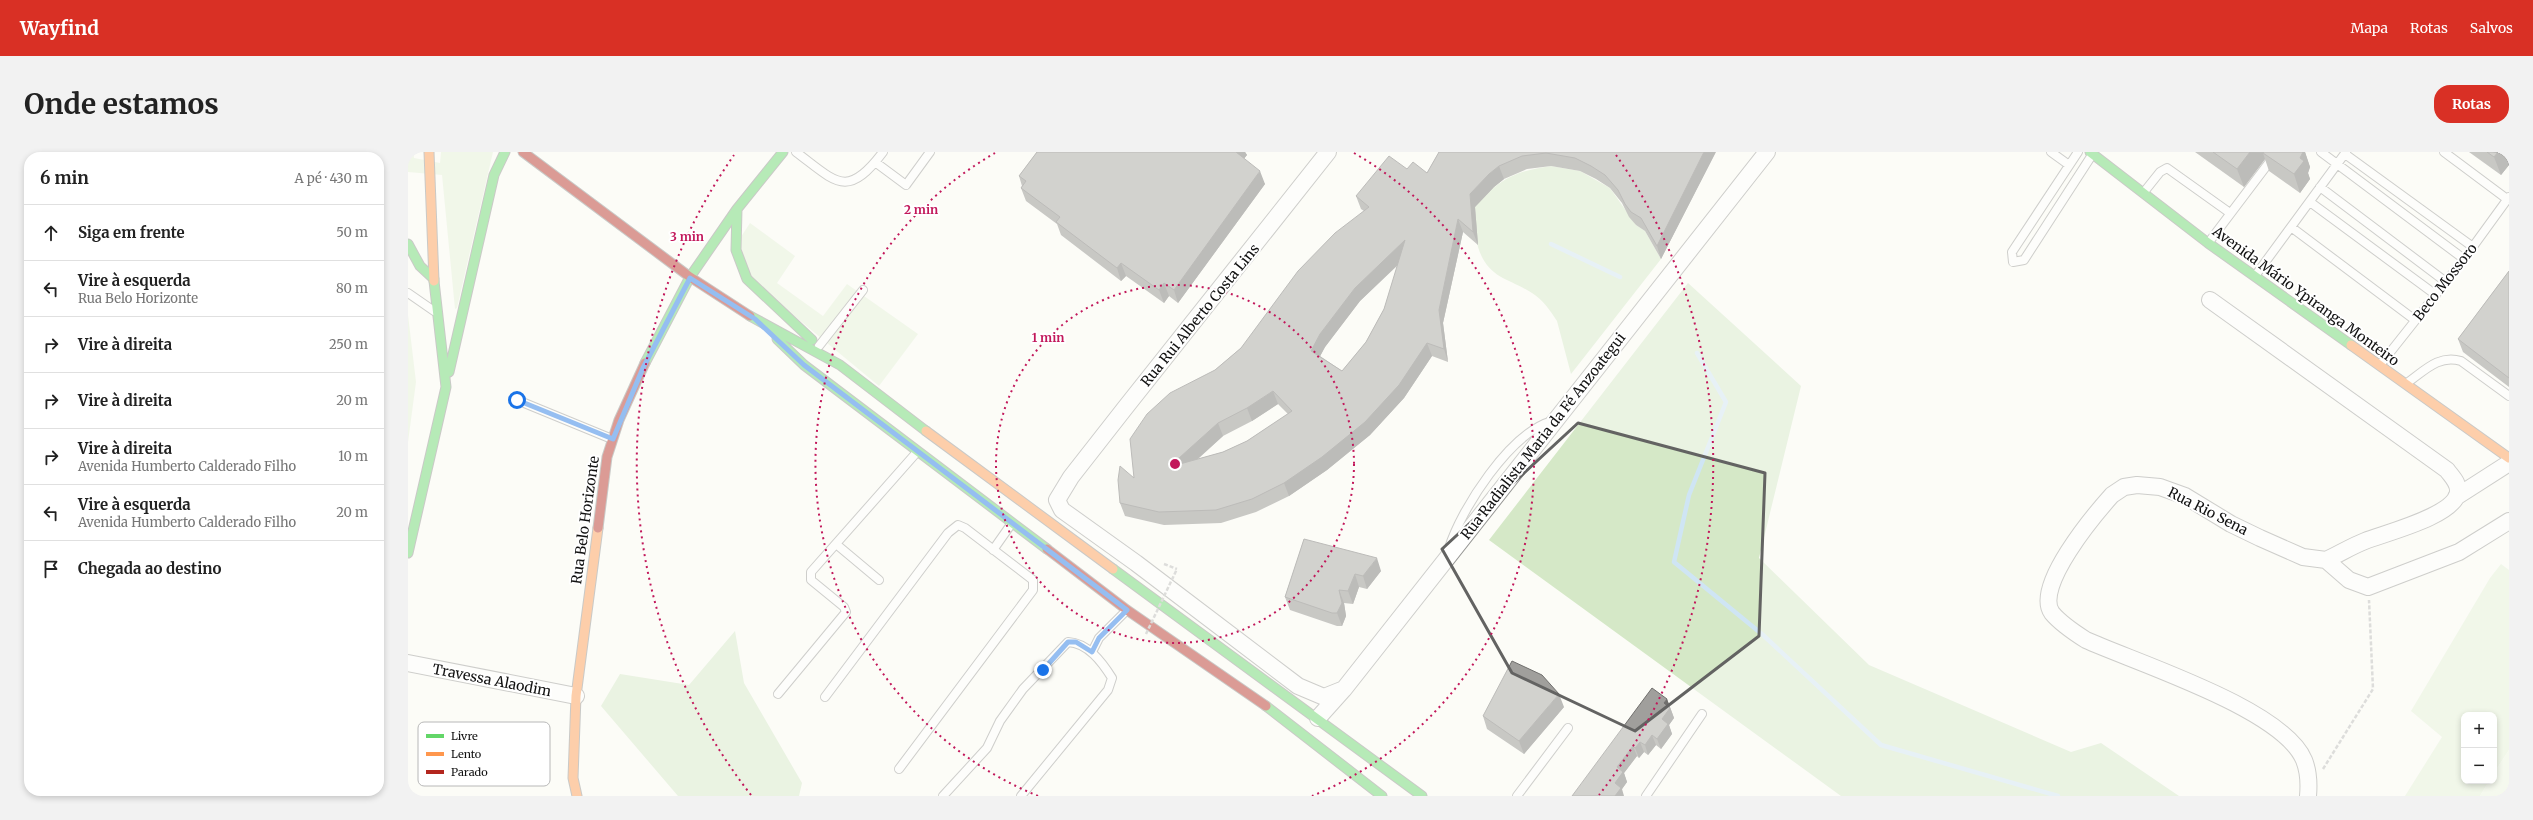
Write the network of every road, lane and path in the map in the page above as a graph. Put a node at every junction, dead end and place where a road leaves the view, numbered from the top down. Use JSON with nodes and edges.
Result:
{"nodes":[{"id":1,"x":430,"y":152,"type":"edge"},
{"id":2,"x":505,"y":152,"type":"edge"},
{"id":3,"x":523,"y":152,"type":"edge"},
{"id":4,"x":783,"y":152,"type":"edge"},
{"id":5,"x":796,"y":152,"type":"edge"},
{"id":6,"x":883,"y":152,"type":"edge"},
{"id":7,"x":930,"y":152,"type":"edge"},
{"id":8,"x":1328,"y":152,"type":"edge"},
{"id":9,"x":1767,"y":152,"type":"edge"},
{"id":10,"x":2051,"y":152,"type":"edge"},
{"id":11,"x":2078,"y":152,"type":"edge"},
{"id":12,"x":2277,"y":152,"type":"edge"},
{"id":13,"x":2321,"y":152,"type":"edge"},
{"id":14,"x":2444,"y":152,"type":"edge"},
{"id":15,"x":2091,"y":153,"type":"edge"},
{"id":16,"x":2345,"y":153,"type":"edge"},
{"id":17,"x":875,"y":162,"type":"junction"},
{"id":18,"x":2337,"y":165,"type":"junction"},
{"id":19,"x":2069,"y":166,"type":"junction"},
{"id":20,"x":2320,"y":187,"type":"junction"},
{"id":21,"x":2143,"y":194,"type":"junction"},
{"id":22,"x":2508,"y":198,"type":"edge"},
{"id":23,"x":2310,"y":202,"type":"junction"},
{"id":24,"x":737,"y":209,"type":"junction"},
{"id":25,"x":2230,"y":213,"type":"junction"},
{"id":26,"x":2291,"y":227,"type":"junction"},
{"id":27,"x":2208,"y":243,"type":"junction"},
{"id":28,"x":408,"y":244,"type":"edge"},
{"id":29,"x":2473,"y":247,"type":"junction"},
{"id":30,"x":2464,"y":259,"type":"junction"},
{"id":31,"x":2255,"y":276,"type":"junction"},
{"id":32,"x":690,"y":278,"type":"junction"},
{"id":33,"x":434,"y":279,"type":"junction"},
{"id":34,"x":2446,"y":282,"type":"junction"},
{"id":35,"x":863,"y":290,"type":"dead end"},
{"id":36,"x":408,"y":293,"type":"edge"},
{"id":37,"x":2436,"y":294,"type":"junction"},
{"id":38,"x":2210,"y":300,"type":"dead end"},
{"id":39,"x":438,"y":314,"type":"junction"},
{"id":40,"x":755,"y":319,"type":"junction"},
{"id":41,"x":2415,"y":320,"type":"junction"},
{"id":42,"x":819,"y":346,"type":"junction"},
{"id":43,"x":840,"y":365,"type":"junction"},
{"id":44,"x":2380,"y":366,"type":"junction"},
{"id":45,"x":2405,"y":384,"type":"junction"},
{"id":46,"x":446,"y":387,"type":"junction"},
{"id":47,"x":2509,"y":396,"type":"edge"},
{"id":48,"x":517,"y":400,"type":"dead end"},
{"id":49,"x":613,"y":439,"type":"junction"},
{"id":50,"x":917,"y":451,"type":"junction"},
{"id":51,"x":2509,"y":458,"type":"edge"},
{"id":52,"x":2509,"y":463,"type":"edge"},
{"id":53,"x":2456,"y":497,"type":"junction"},
{"id":54,"x":408,"y":511,"type":"edge"},
{"id":55,"x":417,"y":517,"type":"junction"},
{"id":56,"x":2509,"y":521,"type":"edge"},
{"id":57,"x":1012,"y":523,"type":"junction"},
{"id":58,"x":836,"y":544,"type":"junction"},
{"id":59,"x":993,"y":550,"type":"junction"},
{"id":60,"x":408,"y":553,"type":"edge"},
{"id":61,"x":2326,"y":560,"type":"junction"},
{"id":62,"x":1177,"y":569,"type":"dead end"},
{"id":63,"x":879,"y":580,"type":"dead end"},
{"id":64,"x":2368,"y":587,"type":"junction"},
{"id":65,"x":1192,"y":605,"type":"junction"},
{"id":66,"x":1127,"y":610,"type":"junction"},
{"id":67,"x":1200,"y":632,"type":"junction"},
{"id":68,"x":1146,"y":634,"type":"dead end"},
{"id":69,"x":1092,"y":652,"type":"junction"},
{"id":70,"x":408,"y":663,"type":"edge"},
{"id":71,"x":1268,"y":663,"type":"junction"},
{"id":72,"x":1244,"y":664,"type":"junction"},
{"id":73,"x":1344,"y":689,"type":"junction"},
{"id":74,"x":778,"y":694,"type":"dead end"},
{"id":75,"x":576,"y":696,"type":"junction"},
{"id":76,"x":825,"y":697,"type":"dead end"},
{"id":77,"x":1702,"y":714,"type":"dead end"},
{"id":78,"x":1318,"y":718,"type":"junction"},
{"id":79,"x":1568,"y":728,"type":"dead end"},
{"id":80,"x":899,"y":769,"type":"dead end"},
{"id":81,"x":2309,"y":792,"type":"edge"},
{"id":82,"x":577,"y":796,"type":"edge"},
{"id":83,"x":942,"y":796,"type":"edge"},
{"id":84,"x":1021,"y":796,"type":"edge"},
{"id":85,"x":1382,"y":796,"type":"edge"},
{"id":86,"x":1422,"y":796,"type":"edge"},
{"id":87,"x":1517,"y":796,"type":"edge"},
{"id":88,"x":1646,"y":796,"type":"edge"}],
"edges":[{"from":1,"to":33,"type":"main road"},
{"from":2,"to":46,"type":"main road"},
{"from":3,"to":32,"type":"main road"},
{"from":4,"to":24,"type":"main road","name":"Rua Belo Horizonte"},
{"from":5,"to":17,"type":"lane"},
{"from":6,"to":17,"type":"lane"},
{"from":7,"to":17,"type":"lane"},
{"from":8,"to":65,"type":"street","name":"Rua Rui Alberto Costa Lins"},
{"from":9,"to":73,"type":"street","name":"Rua Radialista Maria da Fé Anzoategui"},
{"from":10,"to":19,"type":"lane"},
{"from":11,"to":19,"type":"lane"},
{"from":12,"to":25,"type":"lane"},
{"from":13,"to":18,"type":"lane"},
{"from":14,"to":22,"type":"lane"},
{"from":15,"to":19,"type":"lane"},
{"from":15,"to":21,"type":"main road","name":"Avenida Mário Ypiranga Monteiro"},
{"from":16,"to":18,"type":"lane"},
{"from":16,"to":29,"type":"lane"},
{"from":18,"to":20,"type":"lane"},
{"from":18,"to":30,"type":"lane"},
{"from":20,"to":23,"type":"lane"},
{"from":20,"to":34,"type":"lane"},
{"from":21,"to":25,"type":"lane"},
{"from":21,"to":27,"type":"main road","name":"Avenida Mário Ypiranga Monteiro"},
{"from":22,"to":29,"type":"lane","name":"Beco Mossoro"},
{"from":23,"to":26,"type":"lane"},
{"from":23,"to":37,"type":"lane"},
{"from":24,"to":32,"type":"main road","name":"Rua Belo Horizonte"},
{"from":24,"to":42,"type":"main road"},
{"from":25,"to":27,"type":"lane"},
{"from":26,"to":31,"type":"lane"},
{"from":26,"to":41,"type":"lane"},
{"from":27,"to":31,"type":"main road","name":"Avenida Mário Ypiranga Monteiro"},
{"from":28,"to":33,"type":"main road"},
{"from":29,"to":30,"type":"lane","name":"Beco Mossoro"},
{"from":30,"to":34,"type":"lane","name":"Beco Mossoro"},
{"from":31,"to":44,"type":"main road","name":"Avenida Mário Ypiranga Monteiro"},
{"from":32,"to":40,"type":"main road"},
{"from":32,"to":49,"type":"main road","name":"Rua Belo Horizonte"},
{"from":33,"to":39,"type":"main road"},
{"from":34,"to":37,"type":"lane","name":"Beco Mossoro"},
{"from":35,"to":42,"type":"lane"},
{"from":36,"to":39,"type":"lane"},
{"from":37,"to":41,"type":"lane","name":"Beco Mossoro"},
{"from":38,"to":53,"type":"street"},
{"from":39,"to":46,"type":"main road"},
{"from":40,"to":43,"type":"main road"},
{"from":40,"to":50,"type":"main road"},
{"from":41,"to":44,"type":"lane","name":"Beco Mossoro"},
{"from":42,"to":43,"type":"main road"},
{"from":43,"to":67,"type":"main road"},
{"from":44,"to":45,"type":"main road","name":"Avenida Mário Ypiranga Monteiro"},
{"from":45,"to":47,"type":"lane"},
{"from":45,"to":51,"type":"main road","name":"Avenida Mário Ypiranga Monteiro"},
{"from":46,"to":55,"type":"main road"},
{"from":48,"to":49,"type":"lane"},
{"from":49,"to":75,"type":"main road","name":"Rua Belo Horizonte"},
{"from":50,"to":57,"type":"main road"},
{"from":50,"to":58,"type":"lane"},
{"from":52,"to":53,"type":"street"},
{"from":53,"to":61,"type":"street"},
{"from":54,"to":55,"type":"lane"},
{"from":55,"to":60,"type":"main road"},
{"from":56,"to":64,"type":"street"},
{"from":57,"to":59,"type":"lane"},
{"from":57,"to":66,"type":"main road"},
{"from":58,"to":63,"type":"lane"},
{"from":58,"to":74,"type":"lane"},
{"from":59,"to":76,"type":"lane"},
{"from":59,"to":80,"type":"lane"},
{"from":61,"to":64,"type":"street"},
{"from":61,"to":81,"type":"street","name":"Rua Rio Sena"},
{"from":62,"to":68,"type":"path","bridge":true},
{"from":64,"to":81,"type":"path"},
{"from":65,"to":67,"type":"main road"},
{"from":65,"to":71,"type":"street"},
{"from":66,"to":69,"type":"lane"},
{"from":66,"to":85,"type":"main road"},
{"from":67,"to":72,"type":"main road"},
{"from":69,"to":83,"type":"lane"},
{"from":69,"to":84,"type":"lane"},
{"from":70,"to":75,"type":"street","name":"Travessa Alaodim"},
{"from":71,"to":72,"type":"main road"},
{"from":71,"to":73,"type":"street"},
{"from":72,"to":78,"type":"main road"},
{"from":73,"to":78,"type":"street","name":"Rua Radialista Maria da Fé Anzoategui"},
{"from":75,"to":82,"type":"main road","name":"Rua Belo Horizonte"},
{"from":77,"to":88,"type":"lane"},
{"from":78,"to":86,"type":"main road"},
{"from":79,"to":87,"type":"lane"}]}
